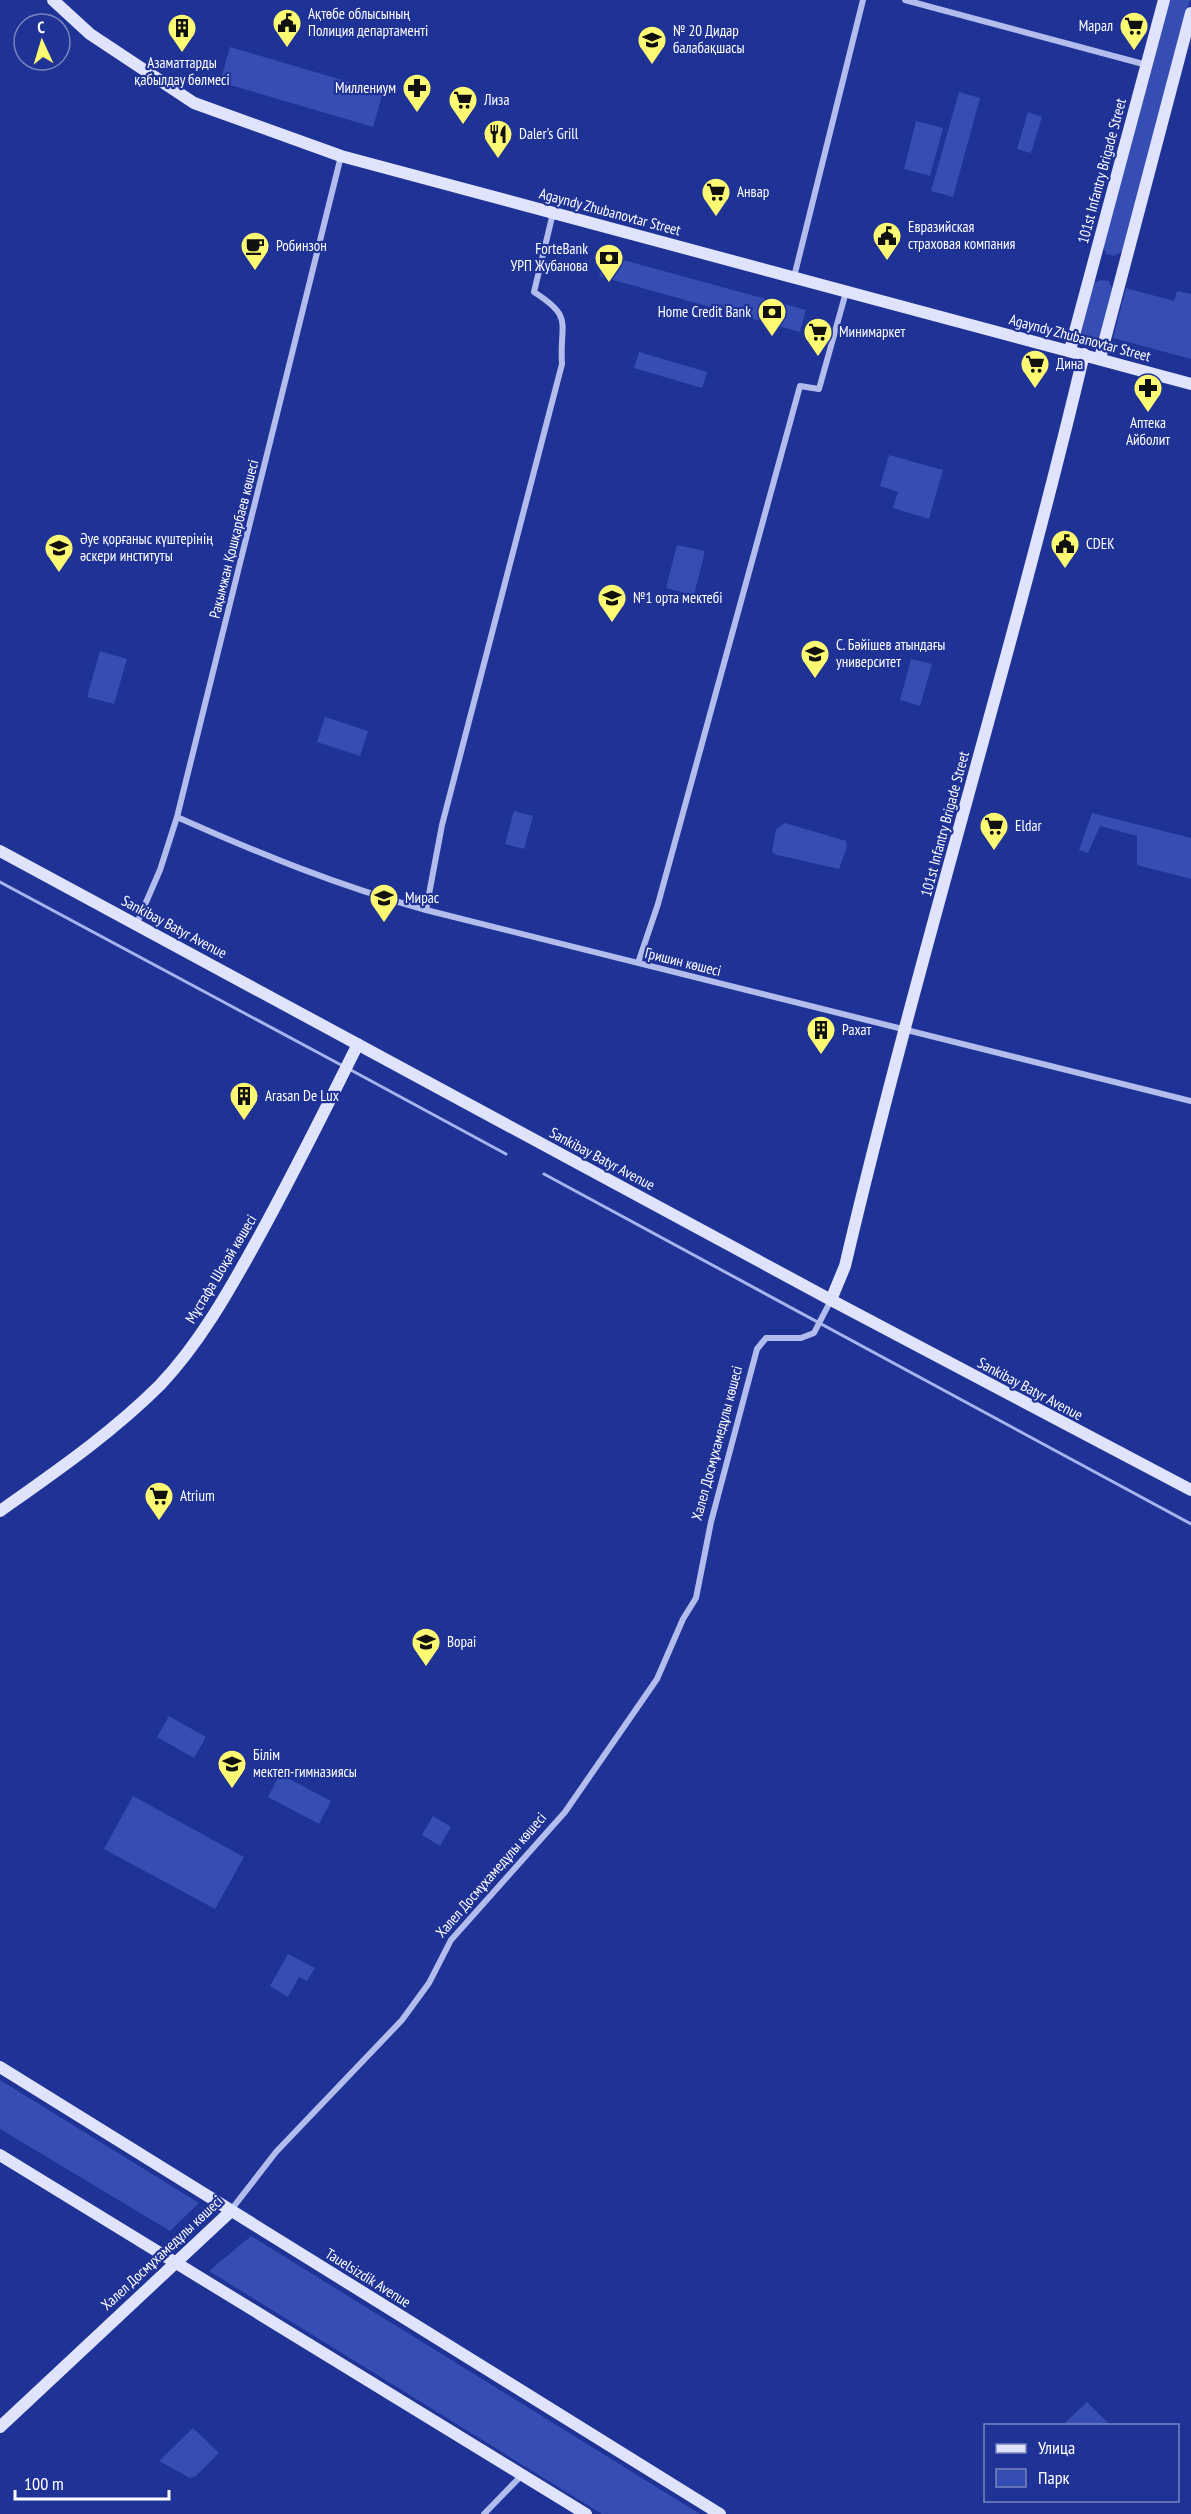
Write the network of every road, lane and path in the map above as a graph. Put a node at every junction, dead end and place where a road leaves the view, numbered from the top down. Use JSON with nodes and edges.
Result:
{"nodes":[{"id":1,"x":53,"y":0,"type":"edge"},
{"id":2,"x":863,"y":0,"type":"edge"},
{"id":3,"x":905,"y":0,"type":"edge"},
{"id":4,"x":1164,"y":0,"type":"edge"},
{"id":5,"x":1191,"y":13,"type":"edge"},
{"id":6,"x":1147,"y":65,"type":"junction"},
{"id":7,"x":341,"y":156,"type":"junction"},
{"id":8,"x":553,"y":212,"type":"junction"},
{"id":9,"x":795,"y":277,"type":"junction"},
{"id":10,"x":846,"y":291,"type":"junction"},
{"id":11,"x":1070,"y":350,"type":"junction"},
{"id":12,"x":1084,"y":354,"type":"junction"},
{"id":13,"x":1100,"y":358,"type":"junction"},
{"id":14,"x":1191,"y":384,"type":"edge"},
{"id":15,"x":177,"y":817,"type":"junction"},
{"id":16,"x":0,"y":851,"type":"edge"},
{"id":17,"x":426,"y":910,"type":"junction"},
{"id":18,"x":136,"y":923,"type":"junction"},
{"id":19,"x":638,"y":963,"type":"junction"},
{"id":20,"x":904,"y":1030,"type":"junction"},
{"id":21,"x":358,"y":1044,"type":"junction"},
{"id":22,"x":1191,"y":1101,"type":"edge"},
{"id":23,"x":831,"y":1300,"type":"junction"},
{"id":24,"x":1191,"y":1490,"type":"edge"},
{"id":25,"x":0,"y":1511,"type":"edge"},
{"id":26,"x":0,"y":2067,"type":"edge"},
{"id":27,"x":0,"y":2156,"type":"edge"},
{"id":28,"x":231,"y":2211,"type":"junction"},
{"id":29,"x":174,"y":2263,"type":"junction"},
{"id":30,"x":0,"y":2427,"type":"edge"},
{"id":31,"x":522,"y":2475,"type":"junction"},
{"id":32,"x":484,"y":2514,"type":"edge"},
{"id":33,"x":586,"y":2514,"type":"edge"},
{"id":34,"x":720,"y":2514,"type":"edge"}],
"edges":[{"from":1,"to":7,"type":"street","name":"Agayndy Zhubanovtar Street"},
{"from":2,"to":9,"type":"street"},
{"from":3,"to":6,"type":"street"},
{"from":4,"to":6,"type":"street","name":"101st Infantry Brigade Street"},
{"from":5,"to":13,"type":"street"},
{"from":6,"to":11,"type":"street","name":"101st Infantry Brigade Street"},
{"from":7,"to":8,"type":"street","name":"Agayndy Zhubanovtar Street"},
{"from":7,"to":15,"type":"street","name":"Рақымжан Қошқарбаев көшесі"},
{"from":8,"to":9,"type":"street","name":"Agayndy Zhubanovtar Street"},
{"from":8,"to":17,"type":"street"},
{"from":9,"to":10,"type":"street","name":"Agayndy Zhubanovtar Street"},
{"from":10,"to":11,"type":"street","name":"Agayndy Zhubanovtar Street"},
{"from":10,"to":19,"type":"street"},
{"from":11,"to":12,"type":"street","name":"Agayndy Zhubanovtar Street"},
{"from":12,"to":13,"type":"street","name":"Agayndy Zhubanovtar Street"},
{"from":12,"to":20,"type":"street","name":"101st Infantry Brigade Street"},
{"from":13,"to":14,"type":"street","name":"Agayndy Zhubanovtar Street"},
{"from":15,"to":17,"type":"street","name":"Гришин көшесі"},
{"from":15,"to":18,"type":"street","name":"Рақымжан Қошқарбаев көшесі"},
{"from":16,"to":18,"type":"street","name":"Sankibay Batyr Avenue"},
{"from":17,"to":19,"type":"street","name":"Гришин көшесі"},
{"from":18,"to":21,"type":"street","name":"Sankibay Batyr Avenue"},
{"from":19,"to":20,"type":"street","name":"Гришин көшесі"},
{"from":20,"to":22,"type":"street","name":"Гришин көшесі"},
{"from":20,"to":23,"type":"street","name":"101st Infantry Brigade Street"},
{"from":21,"to":23,"type":"street","name":"Sankibay Batyr Avenue"},
{"from":21,"to":25,"type":"street","name":"Мұстафа Шоқай көшесі"},
{"from":23,"to":24,"type":"street","name":"Sankibay Batyr Avenue"},
{"from":23,"to":28,"type":"street","name":"Халел Досмұхамедұлы көшесі"},
{"from":26,"to":28,"type":"street","name":"Tauelsizdik Avenue"},
{"from":27,"to":29,"type":"street"},
{"from":28,"to":29,"type":"street","name":"Халел Досмұхамедұлы көшесі"},
{"from":28,"to":34,"type":"street","name":"Tauelsizdik Avenue"},
{"from":29,"to":30,"type":"street","name":"Халел Досмұхамедұлы көшесі"},
{"from":29,"to":31,"type":"street"},
{"from":31,"to":32,"type":"street"},
{"from":31,"to":33,"type":"street"}]}
